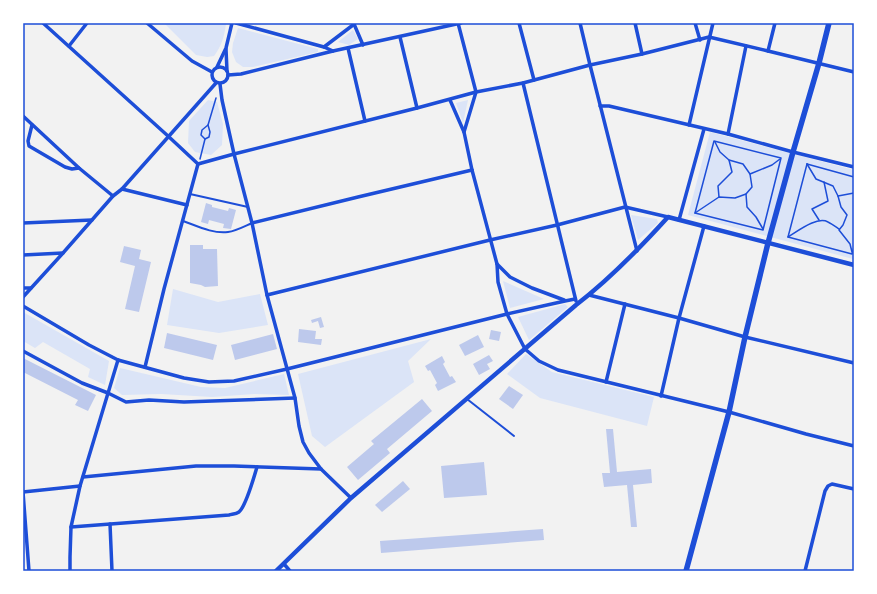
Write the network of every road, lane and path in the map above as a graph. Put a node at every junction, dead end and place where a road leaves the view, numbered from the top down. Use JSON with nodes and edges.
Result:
{"nodes":[{"id":1,"x":43,"y":23,"type":"edge"},
{"id":2,"x":87,"y":23,"type":"edge"},
{"id":3,"x":146,"y":23,"type":"edge"},
{"id":4,"x":232,"y":23,"type":"edge"},
{"id":5,"x":236,"y":23,"type":"edge"},
{"id":6,"x":459,"y":23,"type":"edge"},
{"id":7,"x":519,"y":23,"type":"edge"},
{"id":8,"x":580,"y":23,"type":"edge"},
{"id":9,"x":635,"y":23,"type":"edge"},
{"id":10,"x":695,"y":23,"type":"edge"},
{"id":11,"x":713,"y":23,"type":"edge"},
{"id":12,"x":775,"y":23,"type":"edge"},
{"id":13,"x":830,"y":23,"type":"edge"},
{"id":14,"x":354,"y":24,"type":"edge"},
{"id":15,"x":400,"y":37,"type":"junction"},
{"id":16,"x":709,"y":37,"type":"junction"},
{"id":17,"x":700,"y":40,"type":"junction"},
{"id":18,"x":363,"y":45,"type":"junction"},
{"id":19,"x":69,"y":46,"type":"junction"},
{"id":20,"x":746,"y":46,"type":"junction"},
{"id":21,"x":324,"y":47,"type":"junction"},
{"id":22,"x":226,"y":48,"type":"junction"},
{"id":23,"x":348,"y":48,"type":"junction"},
{"id":24,"x":333,"y":51,"type":"junction"},
{"id":25,"x":768,"y":51,"type":"junction"},
{"id":26,"x":642,"y":54,"type":"junction"},
{"id":27,"x":819,"y":63,"type":"junction"},
{"id":28,"x":590,"y":65,"type":"junction"},
{"id":29,"x":217,"y":67,"type":"junction"},
{"id":30,"x":212,"y":72,"type":"junction"},
{"id":31,"x":854,"y":72,"type":"edge"},
{"id":32,"x":228,"y":73,"type":"junction"},
{"id":33,"x":534,"y":80,"type":"junction"},
{"id":34,"x":218,"y":83,"type":"junction"},
{"id":35,"x":523,"y":83,"type":"junction"},
{"id":36,"x":476,"y":92,"type":"junction"},
{"id":37,"x":216,"y":98,"type":"dead end"},
{"id":38,"x":450,"y":100,"type":"junction"},
{"id":39,"x":600,"y":106,"type":"junction"},
{"id":40,"x":417,"y":108,"type":"junction"},
{"id":41,"x":23,"y":116,"type":"edge"},
{"id":42,"x":365,"y":121,"type":"junction"},
{"id":43,"x":32,"y":125,"type":"junction"},
{"id":44,"x":208,"y":125,"type":"junction"},
{"id":45,"x":689,"y":125,"type":"junction"},
{"id":46,"x":704,"y":129,"type":"junction"},
{"id":47,"x":464,"y":132,"type":"junction"},
{"id":48,"x":728,"y":134,"type":"junction"},
{"id":49,"x":168,"y":136,"type":"junction"},
{"id":50,"x":205,"y":139,"type":"junction"},
{"id":51,"x":714,"y":141,"type":"junction"},
{"id":52,"x":793,"y":152,"type":"junction"},
{"id":53,"x":234,"y":154,"type":"junction"},
{"id":54,"x":781,"y":158,"type":"junction"},
{"id":55,"x":729,"y":160,"type":"junction"},
{"id":56,"x":198,"y":164,"type":"junction"},
{"id":57,"x":807,"y":164,"type":"junction"},
{"id":58,"x":854,"y":167,"type":"edge"},
{"id":59,"x":79,"y":168,"type":"junction"},
{"id":60,"x":472,"y":170,"type":"junction"},
{"id":61,"x":750,"y":174,"type":"junction"},
{"id":62,"x":854,"y":176,"type":"edge"},
{"id":63,"x":824,"y":182,"type":"junction"},
{"id":64,"x":122,"y":189,"type":"junction"},
{"id":65,"x":854,"y":193,"type":"edge"},
{"id":66,"x":190,"y":194,"type":"junction"},
{"id":67,"x":746,"y":194,"type":"junction"},
{"id":68,"x":113,"y":196,"type":"junction"},
{"id":69,"x":838,"y":196,"type":"junction"},
{"id":70,"x":719,"y":197,"type":"junction"},
{"id":71,"x":187,"y":204,"type":"junction"},
{"id":72,"x":625,"y":207,"type":"junction"},
{"id":73,"x":248,"y":208,"type":"junction"},
{"id":74,"x":695,"y":212,"type":"junction"},
{"id":75,"x":668,"y":217,"type":"junction"},
{"id":76,"x":92,"y":220,"type":"junction"},
{"id":77,"x":680,"y":220,"type":"junction"},
{"id":78,"x":820,"y":220,"type":"junction"},
{"id":79,"x":183,"y":221,"type":"junction"},
{"id":80,"x":23,"y":222,"type":"edge"},
{"id":81,"x":252,"y":223,"type":"junction"},
{"id":82,"x":557,"y":225,"type":"junction"},
{"id":83,"x":704,"y":226,"type":"junction"},
{"id":84,"x":764,"y":230,"type":"junction"},
{"id":85,"x":839,"y":230,"type":"junction"},
{"id":86,"x":788,"y":237,"type":"junction"},
{"id":87,"x":490,"y":240,"type":"junction"},
{"id":88,"x":768,"y":243,"type":"junction"},
{"id":89,"x":854,"y":247,"type":"edge"},
{"id":90,"x":637,"y":251,"type":"junction"},
{"id":91,"x":63,"y":253,"type":"junction"},
{"id":92,"x":852,"y":254,"type":"junction"},
{"id":93,"x":23,"y":255,"type":"edge"},
{"id":94,"x":497,"y":264,"type":"junction"},
{"id":95,"x":854,"y":265,"type":"edge"},
{"id":96,"x":23,"y":288,"type":"edge"},
{"id":97,"x":32,"y":288,"type":"junction"},
{"id":98,"x":267,"y":295,"type":"junction"},
{"id":99,"x":589,"y":295,"type":"junction"},
{"id":100,"x":23,"y":298,"type":"edge"},
{"id":101,"x":575,"y":299,"type":"junction"},
{"id":102,"x":565,"y":301,"type":"junction"},
{"id":103,"x":625,"y":304,"type":"junction"},
{"id":104,"x":576,"y":305,"type":"junction"},
{"id":105,"x":23,"y":306,"type":"edge"},
{"id":106,"x":507,"y":314,"type":"junction"},
{"id":107,"x":679,"y":318,"type":"junction"},
{"id":108,"x":745,"y":337,"type":"junction"},
{"id":109,"x":525,"y":349,"type":"junction"},
{"id":110,"x":23,"y":351,"type":"edge"},
{"id":111,"x":118,"y":360,"type":"junction"},
{"id":112,"x":854,"y":363,"type":"edge"},
{"id":113,"x":145,"y":367,"type":"junction"},
{"id":114,"x":287,"y":369,"type":"junction"},
{"id":115,"x":606,"y":382,"type":"junction"},
{"id":116,"x":108,"y":393,"type":"junction"},
{"id":117,"x":661,"y":396,"type":"junction"},
{"id":118,"x":294,"y":398,"type":"junction"},
{"id":119,"x":466,"y":399,"type":"junction"},
{"id":120,"x":729,"y":412,"type":"junction"},
{"id":121,"x":514,"y":436,"type":"dead end"},
{"id":122,"x":854,"y":446,"type":"edge"},
{"id":123,"x":257,"y":467,"type":"junction"},
{"id":124,"x":321,"y":469,"type":"junction"},
{"id":125,"x":83,"y":477,"type":"junction"},
{"id":126,"x":80,"y":486,"type":"junction"},
{"id":127,"x":854,"y":489,"type":"edge"},
{"id":128,"x":23,"y":492,"type":"edge"},
{"id":129,"x":351,"y":498,"type":"junction"},
{"id":130,"x":110,"y":524,"type":"junction"},
{"id":131,"x":71,"y":527,"type":"junction"},
{"id":132,"x":25,"y":541,"type":"edge"},
{"id":133,"x":284,"y":564,"type":"junction"},
{"id":134,"x":29,"y":571,"type":"edge"},
{"id":135,"x":70,"y":571,"type":"edge"},
{"id":136,"x":112,"y":571,"type":"edge"},
{"id":137,"x":276,"y":571,"type":"edge"},
{"id":138,"x":290,"y":571,"type":"edge"},
{"id":139,"x":686,"y":571,"type":"edge"},
{"id":140,"x":805,"y":571,"type":"edge"}],
"edges":[{"from":1,"to":19,"type":"street"},
{"from":2,"to":19,"type":"street"},
{"from":3,"to":30,"type":"street"},
{"from":4,"to":22,"type":"street"},
{"from":5,"to":21,"type":"street"},
{"from":6,"to":15,"type":"street"},
{"from":6,"to":36,"type":"street"},
{"from":7,"to":33,"type":"street"},
{"from":8,"to":28,"type":"street"},
{"from":9,"to":26,"type":"street"},
{"from":10,"to":17,"type":"street"},
{"from":11,"to":16,"type":"street"},
{"from":12,"to":25,"type":"street"},
{"from":13,"to":27,"type":"main road"},
{"from":14,"to":18,"type":"street"},
{"from":14,"to":21,"type":"street"},
{"from":15,"to":18,"type":"street"},
{"from":15,"to":40,"type":"street"},
{"from":16,"to":17,"type":"street"},
{"from":16,"to":20,"type":"street"},
{"from":16,"to":45,"type":"street"},
{"from":17,"to":26,"type":"street"},
{"from":18,"to":23,"type":"street"},
{"from":19,"to":49,"type":"street"},
{"from":20,"to":25,"type":"street"},
{"from":20,"to":48,"type":"street"},
{"from":21,"to":24,"type":"street"},
{"from":22,"to":29,"type":"street"},
{"from":22,"to":32,"type":"street"},
{"from":23,"to":24,"type":"street"},
{"from":23,"to":42,"type":"street"},
{"from":24,"to":32,"type":"street"},
{"from":25,"to":27,"type":"street"},
{"from":26,"to":28,"type":"street"},
{"from":27,"to":31,"type":"street"},
{"from":27,"to":52,"type":"main road"},
{"from":28,"to":33,"type":"street"},
{"from":28,"to":39,"type":"street"},
{"from":29,"to":30,"type":"street"},
{"from":29,"to":32,"type":"street"},
{"from":30,"to":34,"type":"street"},
{"from":32,"to":34,"type":"street"},
{"from":33,"to":35,"type":"street"},
{"from":34,"to":49,"type":"street"},
{"from":34,"to":53,"type":"street"},
{"from":35,"to":36,"type":"street"},
{"from":35,"to":82,"type":"street"},
{"from":36,"to":38,"type":"street"},
{"from":36,"to":47,"type":"street"},
{"from":37,"to":44,"type":"path"},
{"from":38,"to":40,"type":"street"},
{"from":38,"to":47,"type":"street"},
{"from":39,"to":45,"type":"street"},
{"from":39,"to":72,"type":"street"},
{"from":40,"to":42,"type":"street"},
{"from":41,"to":43,"type":"street"},
{"from":42,"to":53,"type":"street"},
{"from":43,"to":59,"type":"street"},
{"from":43,"to":59,"type":"street"},
{"from":44,"to":50,"type":"path"},
{"from":44,"to":50,"type":"path"},
{"from":45,"to":46,"type":"street"},
{"from":46,"to":48,"type":"street"},
{"from":46,"to":77,"type":"street"},
{"from":47,"to":60,"type":"street"},
{"from":48,"to":52,"type":"street"},
{"from":49,"to":56,"type":"street"},
{"from":49,"to":64,"type":"street"},
{"from":50,"to":56,"type":"path"},
{"from":51,"to":54,"type":"path"},
{"from":51,"to":55,"type":"path"},
{"from":51,"to":74,"type":"path"},
{"from":52,"to":58,"type":"street"},
{"from":52,"to":88,"type":"main road"},
{"from":53,"to":56,"type":"street"},
{"from":53,"to":73,"type":"street"},
{"from":54,"to":61,"type":"path"},
{"from":54,"to":84,"type":"path"},
{"from":55,"to":61,"type":"path"},
{"from":55,"to":70,"type":"path"},
{"from":56,"to":66,"type":"street"},
{"from":57,"to":62,"type":"path"},
{"from":57,"to":63,"type":"path"},
{"from":57,"to":86,"type":"path"},
{"from":59,"to":68,"type":"street"},
{"from":60,"to":81,"type":"street"},
{"from":60,"to":87,"type":"street"},
{"from":61,"to":67,"type":"path"},
{"from":63,"to":69,"type":"path"},
{"from":63,"to":78,"type":"path"},
{"from":64,"to":68,"type":"street"},
{"from":64,"to":71,"type":"street"},
{"from":65,"to":69,"type":"path"},
{"from":66,"to":71,"type":"street"},
{"from":66,"to":73,"type":"lane"},
{"from":67,"to":70,"type":"path"},
{"from":67,"to":84,"type":"path"},
{"from":68,"to":76,"type":"street"},
{"from":69,"to":85,"type":"path"},
{"from":70,"to":74,"type":"path"},
{"from":71,"to":79,"type":"street"},
{"from":72,"to":75,"type":"street"},
{"from":72,"to":82,"type":"street"},
{"from":72,"to":90,"type":"street"},
{"from":73,"to":81,"type":"street"},
{"from":74,"to":84,"type":"path"},
{"from":75,"to":77,"type":"street"},
{"from":75,"to":90,"type":"street"},
{"from":76,"to":80,"type":"street"},
{"from":76,"to":91,"type":"street"},
{"from":77,"to":83,"type":"street"},
{"from":78,"to":85,"type":"path"},
{"from":78,"to":86,"type":"path"},
{"from":79,"to":81,"type":"lane"},
{"from":79,"to":113,"type":"street"},
{"from":81,"to":98,"type":"street"},
{"from":82,"to":87,"type":"street"},
{"from":82,"to":101,"type":"street"},
{"from":83,"to":88,"type":"street"},
{"from":83,"to":107,"type":"street"},
{"from":85,"to":92,"type":"path"},
{"from":86,"to":92,"type":"path"},
{"from":87,"to":94,"type":"street"},
{"from":87,"to":98,"type":"street"},
{"from":88,"to":95,"type":"street"},
{"from":88,"to":108,"type":"main road"},
{"from":89,"to":92,"type":"path"},
{"from":90,"to":99,"type":"street"},
{"from":91,"to":93,"type":"street"},
{"from":91,"to":97,"type":"street"},
{"from":94,"to":102,"type":"street"},
{"from":94,"to":106,"type":"street"},
{"from":96,"to":97,"type":"street"},
{"from":97,"to":100,"type":"street"},
{"from":98,"to":114,"type":"street"},
{"from":99,"to":103,"type":"street"},
{"from":99,"to":104,"type":"street"},
{"from":101,"to":102,"type":"street"},
{"from":101,"to":104,"type":"street"},
{"from":102,"to":106,"type":"street"},
{"from":103,"to":107,"type":"street"},
{"from":103,"to":115,"type":"street"},
{"from":104,"to":109,"type":"street"},
{"from":105,"to":111,"type":"street"},
{"from":106,"to":109,"type":"street"},
{"from":106,"to":114,"type":"street"},
{"from":107,"to":108,"type":"street"},
{"from":107,"to":117,"type":"street"},
{"from":108,"to":112,"type":"street"},
{"from":108,"to":120,"type":"main road"},
{"from":109,"to":115,"type":"street"},
{"from":109,"to":119,"type":"street"},
{"from":110,"to":116,"type":"street"},
{"from":111,"to":113,"type":"street"},
{"from":111,"to":116,"type":"street"},
{"from":113,"to":114,"type":"street"},
{"from":114,"to":118,"type":"street"},
{"from":115,"to":117,"type":"street"},
{"from":116,"to":118,"type":"street"},
{"from":116,"to":125,"type":"street"},
{"from":117,"to":120,"type":"street"},
{"from":118,"to":124,"type":"street"},
{"from":119,"to":121,"type":"lane"},
{"from":119,"to":129,"type":"street"},
{"from":120,"to":122,"type":"street"},
{"from":120,"to":139,"type":"main road"},
{"from":123,"to":124,"type":"street"},
{"from":123,"to":125,"type":"street"},
{"from":123,"to":130,"type":"street"},
{"from":124,"to":129,"type":"street"},
{"from":125,"to":126,"type":"street"},
{"from":126,"to":128,"type":"street"},
{"from":126,"to":131,"type":"street"},
{"from":127,"to":140,"type":"street"},
{"from":128,"to":132,"type":"street"},
{"from":129,"to":133,"type":"street"},
{"from":130,"to":131,"type":"street"},
{"from":130,"to":136,"type":"street"},
{"from":131,"to":135,"type":"street"},
{"from":132,"to":134,"type":"street"},
{"from":133,"to":137,"type":"street"},
{"from":133,"to":138,"type":"street"}]}
